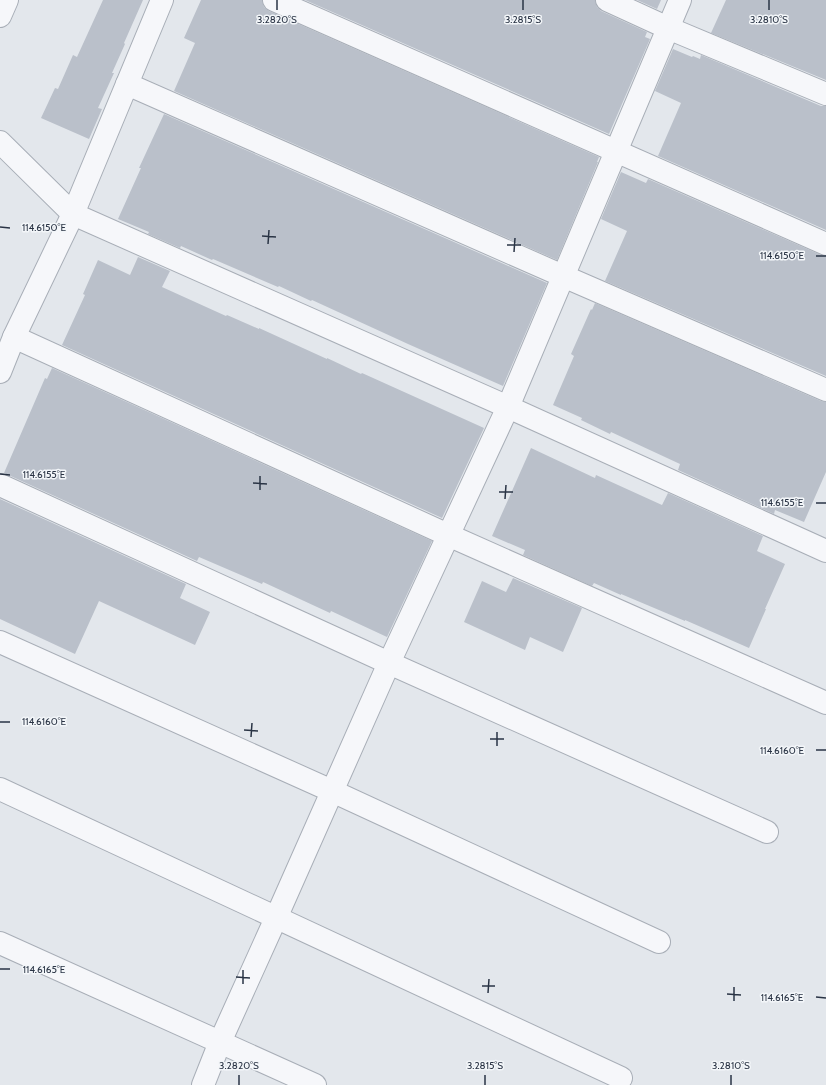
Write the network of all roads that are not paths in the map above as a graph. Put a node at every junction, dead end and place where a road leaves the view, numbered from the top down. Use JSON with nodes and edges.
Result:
{"nodes":[{"id":1,"x":7,"y":0,"type":"edge"},
{"id":2,"x":162,"y":0,"type":"edge"},
{"id":3,"x":274,"y":0,"type":"edge"},
{"id":4,"x":607,"y":0,"type":"edge"},
{"id":5,"x":680,"y":0,"type":"edge"},
{"id":6,"x":0,"y":16,"type":"edge"},
{"id":7,"x":668,"y":28,"type":"junction"},
{"id":8,"x":127,"y":84,"type":"junction"},
{"id":9,"x":826,"y":94,"type":"edge"},
{"id":10,"x":0,"y":142,"type":"edge"},
{"id":11,"x":616,"y":152,"type":"junction"},
{"id":12,"x":73,"y":214,"type":"junction"},
{"id":13,"x":826,"y":244,"type":"edge"},
{"id":14,"x":564,"y":276,"type":"junction"},
{"id":15,"x":14,"y":337,"type":"junction"},
{"id":16,"x":0,"y":372,"type":"edge"},
{"id":17,"x":826,"y":390,"type":"edge"},
{"id":18,"x":508,"y":407,"type":"junction"},
{"id":19,"x":0,"y":485,"type":"edge"},
{"id":20,"x":448,"y":536,"type":"junction"},
{"id":21,"x":826,"y":550,"type":"edge"},
{"id":22,"x":0,"y":642,"type":"edge"},
{"id":23,"x":389,"y":663,"type":"junction"},
{"id":24,"x":826,"y":704,"type":"edge"},
{"id":25,"x":0,"y":789,"type":"edge"},
{"id":26,"x":332,"y":791,"type":"junction"},
{"id":27,"x":767,"y":832,"type":"dead end"},
{"id":28,"x":276,"y":918,"type":"junction"},
{"id":29,"x":659,"y":942,"type":"dead end"},
{"id":30,"x":0,"y":943,"type":"edge"},
{"id":31,"x":220,"y":1042,"type":"junction"},
{"id":32,"x":621,"y":1078,"type":"dead end"},
{"id":33,"x":202,"y":1085,"type":"edge"},
{"id":34,"x":315,"y":1085,"type":"edge"}],
"edges":[{"from":1,"to":6,"type":"street"},
{"from":2,"to":8,"type":"street"},
{"from":3,"to":11,"type":"street"},
{"from":4,"to":7,"type":"street"},
{"from":5,"to":7,"type":"street"},
{"from":7,"to":9,"type":"street"},
{"from":7,"to":11,"type":"street"},
{"from":8,"to":12,"type":"street"},
{"from":8,"to":14,"type":"street"},
{"from":10,"to":12,"type":"street"},
{"from":11,"to":13,"type":"street"},
{"from":11,"to":14,"type":"street"},
{"from":12,"to":15,"type":"street"},
{"from":12,"to":18,"type":"street"},
{"from":14,"to":17,"type":"street"},
{"from":14,"to":18,"type":"street"},
{"from":15,"to":16,"type":"street"},
{"from":15,"to":20,"type":"street"},
{"from":18,"to":20,"type":"street"},
{"from":18,"to":21,"type":"street"},
{"from":19,"to":23,"type":"street"},
{"from":20,"to":23,"type":"street"},
{"from":20,"to":24,"type":"street"},
{"from":22,"to":26,"type":"street"},
{"from":23,"to":26,"type":"street"},
{"from":23,"to":27,"type":"street"},
{"from":25,"to":28,"type":"street"},
{"from":26,"to":28,"type":"street"},
{"from":26,"to":29,"type":"street"},
{"from":28,"to":31,"type":"street"},
{"from":28,"to":32,"type":"street"},
{"from":30,"to":31,"type":"street"},
{"from":31,"to":33,"type":"street"},
{"from":31,"to":34,"type":"street"}]}
